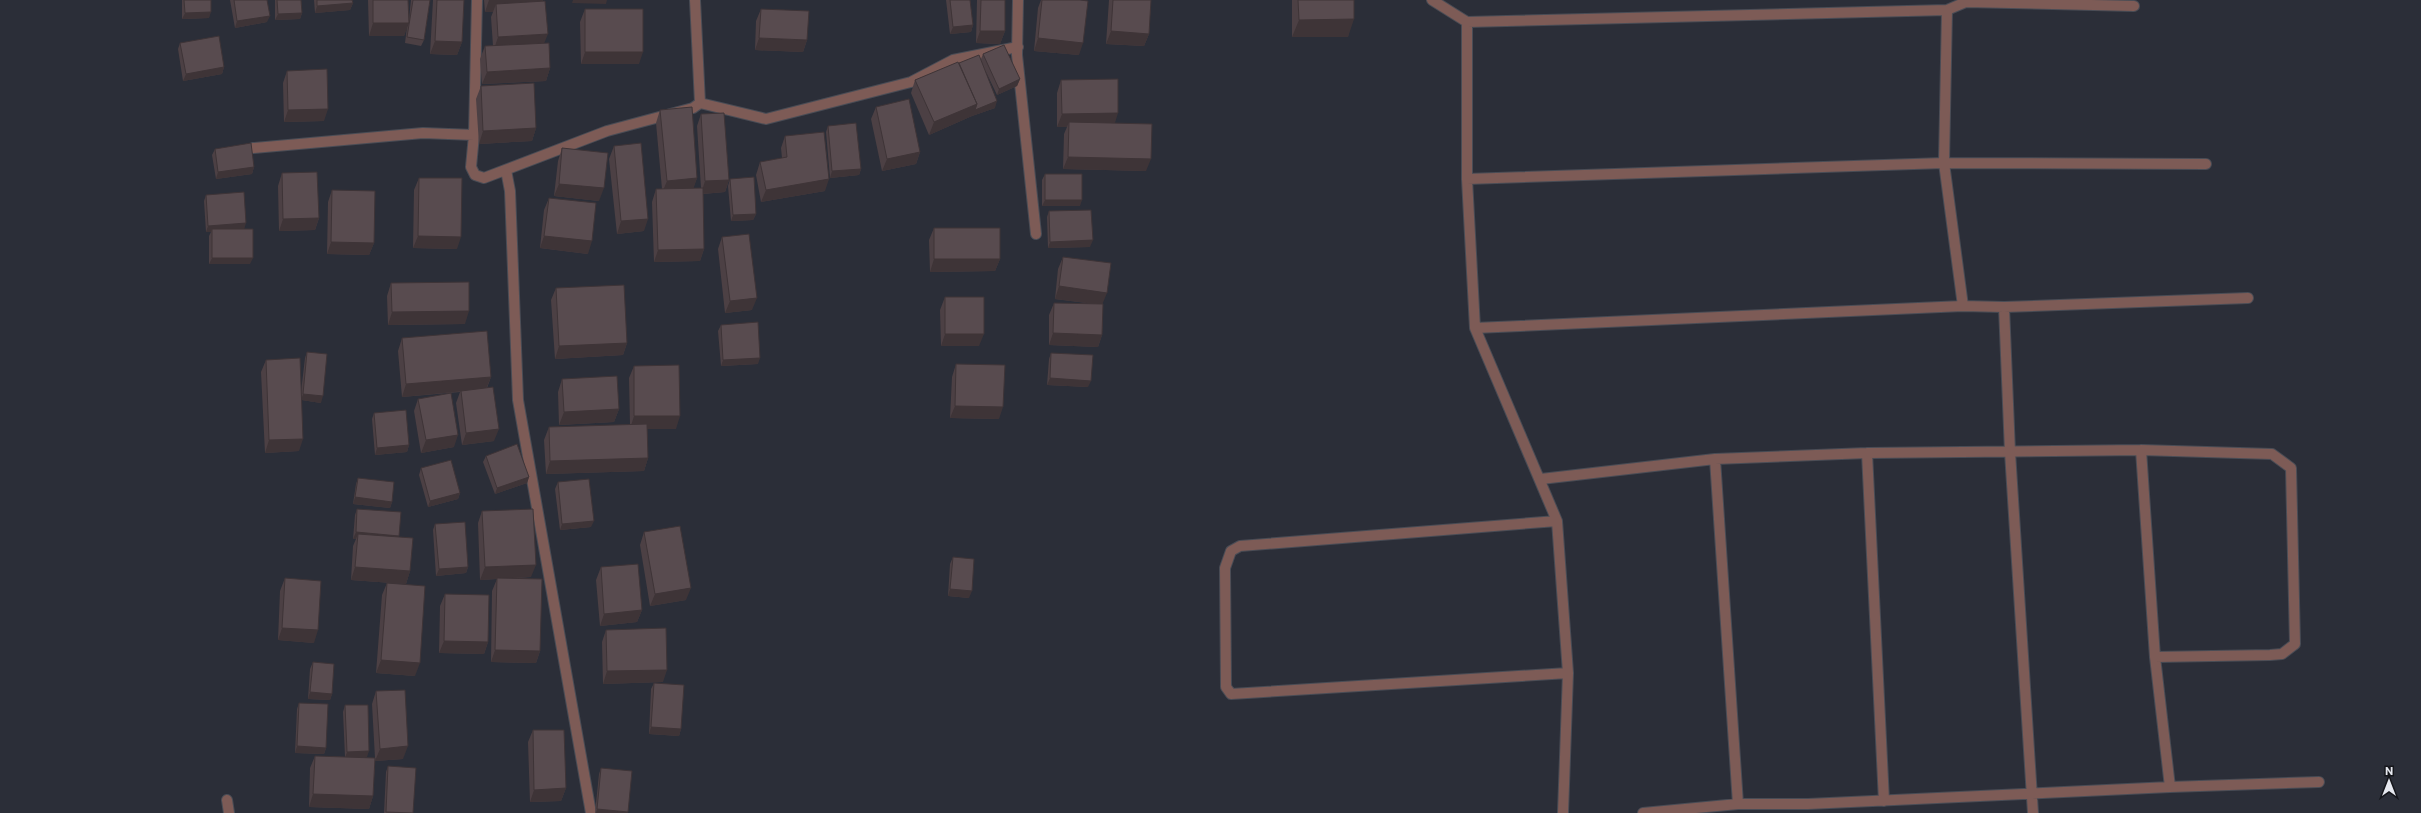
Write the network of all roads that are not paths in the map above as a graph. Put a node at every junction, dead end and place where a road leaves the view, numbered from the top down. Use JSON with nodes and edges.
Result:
{"nodes":[{"id":1,"x":477,"y":0,"type":"edge"},
{"id":2,"x":695,"y":0,"type":"edge"},
{"id":3,"x":1018,"y":0,"type":"edge"},
{"id":4,"x":1432,"y":0,"type":"edge"},
{"id":5,"x":1966,"y":1,"type":"edge"},
{"id":6,"x":2134,"y":6,"type":"dead end"},
{"id":7,"x":1947,"y":10,"type":"junction"},
{"id":8,"x":1467,"y":22,"type":"junction"},
{"id":9,"x":1018,"y":47,"type":"junction"},
{"id":10,"x":700,"y":103,"type":"junction"},
{"id":11,"x":474,"y":135,"type":"junction"},
{"id":12,"x":253,"y":148,"type":"edge"},
{"id":13,"x":1944,"y":163,"type":"junction"},
{"id":14,"x":2206,"y":164,"type":"dead end"},
{"id":15,"x":506,"y":170,"type":"junction"},
{"id":16,"x":1467,"y":179,"type":"junction"},
{"id":17,"x":1036,"y":234,"type":"dead end"},
{"id":18,"x":2248,"y":298,"type":"dead end"},
{"id":19,"x":1964,"y":306,"type":"junction"},
{"id":20,"x":2004,"y":307,"type":"junction"},
{"id":21,"x":1475,"y":328,"type":"junction"},
{"id":22,"x":2141,"y":450,"type":"junction"},
{"id":23,"x":2010,"y":452,"type":"junction"},
{"id":24,"x":1867,"y":453,"type":"junction"},
{"id":25,"x":1714,"y":459,"type":"junction"},
{"id":26,"x":1541,"y":479,"type":"junction"},
{"id":27,"x":1557,"y":522,"type":"junction"},
{"id":28,"x":2155,"y":656,"type":"junction"},
{"id":29,"x":1568,"y":673,"type":"junction"},
{"id":30,"x":2319,"y":782,"type":"dead end"},
{"id":31,"x":2170,"y":787,"type":"junction"},
{"id":32,"x":2032,"y":794,"type":"junction"},
{"id":33,"x":227,"y":800,"type":"dead end"},
{"id":34,"x":1884,"y":801,"type":"junction"},
{"id":35,"x":1738,"y":804,"type":"junction"},
{"id":36,"x":1808,"y":809,"type":"edge"},
{"id":37,"x":229,"y":813,"type":"edge"},
{"id":38,"x":591,"y":813,"type":"edge"},
{"id":39,"x":1563,"y":813,"type":"edge"},
{"id":40,"x":1643,"y":813,"type":"edge"},
{"id":41,"x":2033,"y":813,"type":"edge"}],
"edges":[{"from":1,"to":11,"type":"street"},
{"from":2,"to":10,"type":"street"},
{"from":3,"to":9,"type":"street"},
{"from":4,"to":8,"type":"street"},
{"from":5,"to":6,"type":"street"},
{"from":5,"to":7,"type":"street"},
{"from":7,"to":8,"type":"street"},
{"from":7,"to":13,"type":"street"},
{"from":8,"to":16,"type":"street"},
{"from":9,"to":10,"type":"street"},
{"from":9,"to":17,"type":"street"},
{"from":10,"to":15,"type":"street"},
{"from":11,"to":12,"type":"street"},
{"from":11,"to":15,"type":"street"},
{"from":13,"to":14,"type":"street"},
{"from":13,"to":16,"type":"street"},
{"from":13,"to":19,"type":"street"},
{"from":15,"to":38,"type":"street"},
{"from":16,"to":21,"type":"street"},
{"from":18,"to":20,"type":"street"},
{"from":19,"to":20,"type":"street"},
{"from":19,"to":21,"type":"street"},
{"from":20,"to":23,"type":"street"},
{"from":21,"to":26,"type":"street"},
{"from":22,"to":23,"type":"street"},
{"from":22,"to":28,"type":"street"},
{"from":22,"to":28,"type":"street"},
{"from":23,"to":24,"type":"street"},
{"from":23,"to":32,"type":"street"},
{"from":24,"to":25,"type":"street"},
{"from":24,"to":34,"type":"street"},
{"from":25,"to":26,"type":"street"},
{"from":25,"to":35,"type":"street"},
{"from":26,"to":27,"type":"street"},
{"from":27,"to":29,"type":"street"},
{"from":27,"to":29,"type":"street"},
{"from":28,"to":31,"type":"street"},
{"from":29,"to":39,"type":"street"},
{"from":30,"to":31,"type":"street"},
{"from":31,"to":32,"type":"street"},
{"from":32,"to":34,"type":"street"},
{"from":32,"to":41,"type":"street"},
{"from":33,"to":37,"type":"street"},
{"from":34,"to":36,"type":"street"},
{"from":35,"to":36,"type":"street"},
{"from":35,"to":40,"type":"street"}]}
